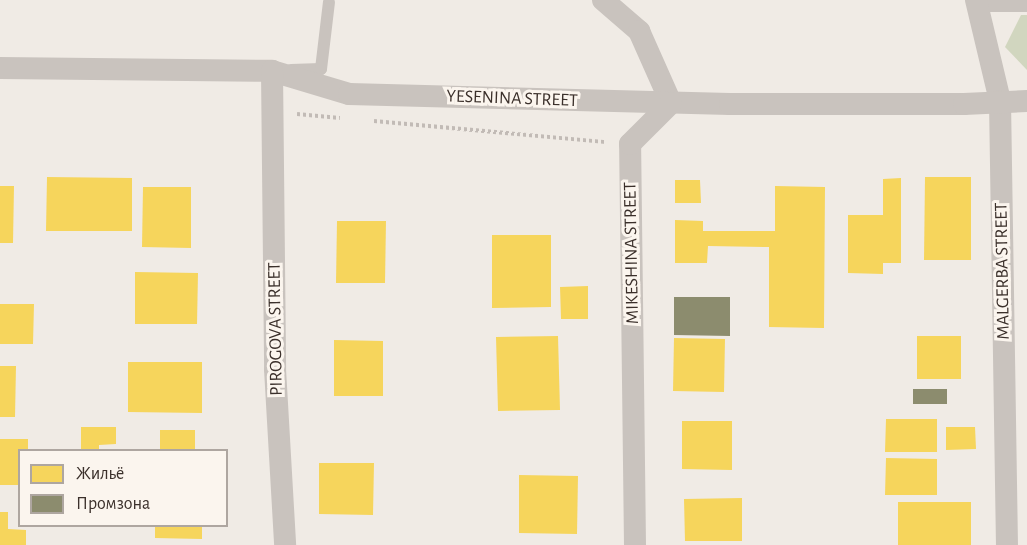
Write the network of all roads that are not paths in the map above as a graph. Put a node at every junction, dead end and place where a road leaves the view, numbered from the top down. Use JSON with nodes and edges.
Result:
{"nodes":[{"id":1,"x":603,"y":0,"type":"edge"},
{"id":2,"x":329,"y":2,"type":"dead end"},
{"id":3,"x":976,"y":3,"type":"edge"},
{"id":4,"x":1027,"y":6,"type":"edge"},
{"id":5,"x":0,"y":69,"type":"edge"},
{"id":6,"x":272,"y":72,"type":"junction"},
{"id":7,"x":1027,"y":100,"type":"edge"},
{"id":8,"x":1000,"y":101,"type":"junction"},
{"id":9,"x":671,"y":103,"type":"junction"},
{"id":10,"x":285,"y":545,"type":"edge"},
{"id":11,"x":635,"y":545,"type":"edge"},
{"id":12,"x":1007,"y":545,"type":"edge"}],
"edges":[{"from":1,"to":9,"type":"street"},
{"from":2,"to":6,"type":"lane"},
{"from":3,"to":4,"type":"lane"},
{"from":3,"to":8,"type":"street","name":"MALGERBA STREET"},
{"from":5,"to":6,"type":"street","name":"YESENINA STREET"},
{"from":6,"to":9,"type":"street","name":"YESENINA STREET"},
{"from":6,"to":10,"type":"street","name":"PIROGOVA STREET"},
{"from":7,"to":8,"type":"street","name":"YESENINA STREET"},
{"from":8,"to":9,"type":"street","name":"YESENINA STREET"},
{"from":8,"to":12,"type":"street","name":"MALGERBA STREET"},
{"from":9,"to":11,"type":"street","name":"MIKESHINA STREET"}]}
